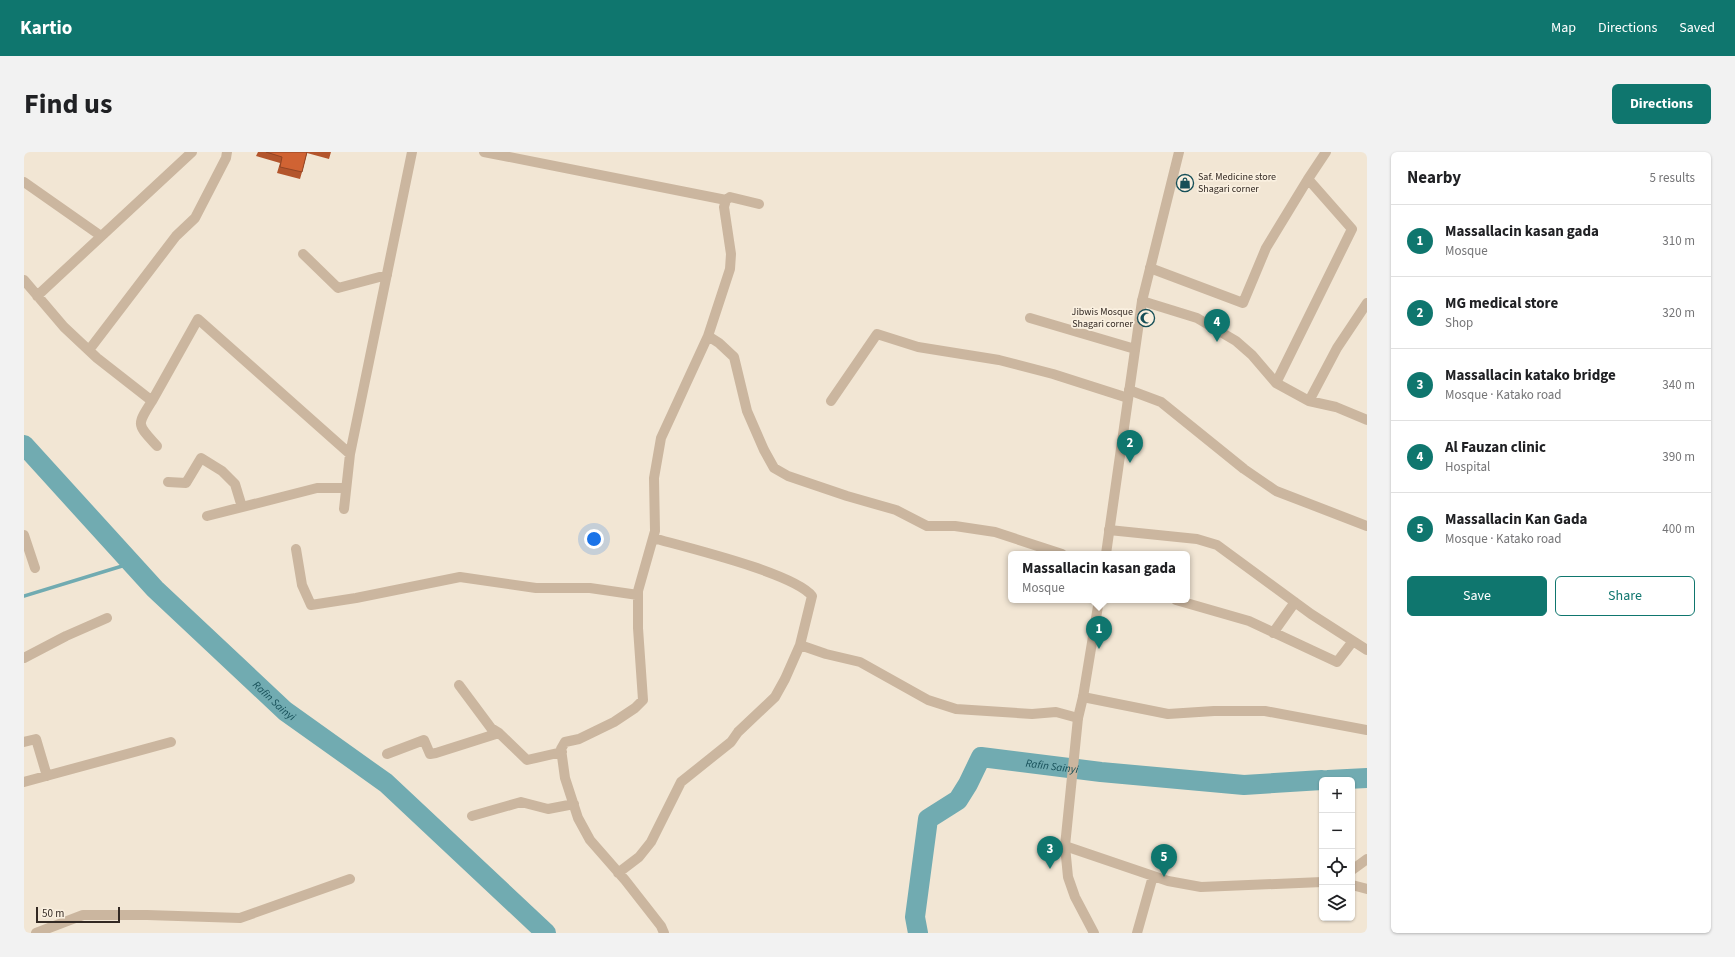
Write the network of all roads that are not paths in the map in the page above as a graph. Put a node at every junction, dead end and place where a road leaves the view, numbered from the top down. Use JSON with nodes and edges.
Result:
{"nodes":[{"id":1,"x":192,"y":152,"type":"edge"},
{"id":2,"x":228,"y":152,"type":"edge"},
{"id":3,"x":412,"y":152,"type":"edge"},
{"id":4,"x":484,"y":152,"type":"edge"},
{"id":5,"x":1179,"y":152,"type":"edge"},
{"id":6,"x":1326,"y":152,"type":"edge"},
{"id":7,"x":1308,"y":179,"type":"junction"},
{"id":8,"x":24,"y":182,"type":"edge"},
{"id":9,"x":726,"y":200,"type":"junction"},
{"id":10,"x":759,"y":204,"type":"dead end"},
{"id":11,"x":101,"y":236,"type":"junction"},
{"id":12,"x":303,"y":254,"type":"dead end"},
{"id":13,"x":1150,"y":268,"type":"junction"},
{"id":14,"x":387,"y":275,"type":"junction"},
{"id":15,"x":24,"y":280,"type":"edge"},
{"id":16,"x":37,"y":296,"type":"junction"},
{"id":17,"x":1142,"y":301,"type":"junction"},
{"id":18,"x":1367,"y":303,"type":"edge"},
{"id":19,"x":1030,"y":318,"type":"dead end"},
{"id":20,"x":708,"y":336,"type":"junction"},
{"id":21,"x":1135,"y":349,"type":"junction"},
{"id":22,"x":89,"y":350,"type":"junction"},
{"id":23,"x":1276,"y":383,"type":"junction"},
{"id":24,"x":1128,"y":394,"type":"junction"},
{"id":25,"x":152,"y":401,"type":"junction"},
{"id":26,"x":1309,"y":401,"type":"junction"},
{"id":27,"x":831,"y":402,"type":"dead end"},
{"id":28,"x":1367,"y":420,"type":"edge"},
{"id":29,"x":157,"y":446,"type":"dead end"},
{"id":30,"x":350,"y":454,"type":"junction"},
{"id":31,"x":168,"y":482,"type":"dead end"},
{"id":32,"x":346,"y":488,"type":"junction"},
{"id":33,"x":242,"y":507,"type":"junction"},
{"id":34,"x":344,"y":509,"type":"dead end"},
{"id":35,"x":207,"y":516,"type":"dead end"},
{"id":36,"x":1367,"y":526,"type":"edge"},
{"id":37,"x":1109,"y":530,"type":"junction"},
{"id":38,"x":24,"y":535,"type":"edge"},
{"id":39,"x":653,"y":538,"type":"junction"},
{"id":40,"x":296,"y":549,"type":"dead end"},
{"id":41,"x":1053,"y":551,"type":"edge"},
{"id":42,"x":1106,"y":551,"type":"edge"},
{"id":43,"x":35,"y":568,"type":"dead end"},
{"id":44,"x":638,"y":595,"type":"junction"},
{"id":45,"x":1296,"y":602,"type":"junction"},
{"id":46,"x":1098,"y":603,"type":"edge"},
{"id":47,"x":1186,"y":603,"type":"edge"},
{"id":48,"x":107,"y":618,"type":"dead end"},
{"id":49,"x":1273,"y":632,"type":"junction"},
{"id":50,"x":1353,"y":641,"type":"junction"},
{"id":51,"x":800,"y":645,"type":"junction"},
{"id":52,"x":1367,"y":650,"type":"edge"},
{"id":53,"x":24,"y":658,"type":"edge"},
{"id":54,"x":459,"y":685,"type":"dead end"},
{"id":55,"x":1083,"y":697,"type":"junction"},
{"id":56,"x":1078,"y":718,"type":"junction"},
{"id":57,"x":1367,"y":730,"type":"edge"},
{"id":58,"x":499,"y":733,"type":"junction"},
{"id":59,"x":24,"y":742,"type":"edge"},
{"id":60,"x":171,"y":742,"type":"dead end"},
{"id":61,"x":562,"y":752,"type":"junction"},
{"id":62,"x":387,"y":754,"type":"dead end"},
{"id":63,"x":47,"y":776,"type":"junction"},
{"id":64,"x":24,"y":782,"type":"edge"},
{"id":65,"x":574,"y":804,"type":"junction"},
{"id":66,"x":472,"y":816,"type":"dead end"},
{"id":67,"x":1065,"y":846,"type":"junction"},
{"id":68,"x":1367,"y":859,"type":"edge"},
{"id":69,"x":1355,"y":868,"type":"edge"},
{"id":70,"x":618,"y":873,"type":"junction"},
{"id":71,"x":1153,"y":876,"type":"junction"},
{"id":72,"x":350,"y":879,"type":"dead end"},
{"id":73,"x":1319,"y":882,"type":"edge"},
{"id":74,"x":1355,"y":886,"type":"edge"},
{"id":75,"x":1367,"y":888,"type":"edge"},
{"id":76,"x":36,"y":933,"type":"edge"},
{"id":77,"x":664,"y":933,"type":"edge"},
{"id":78,"x":1094,"y":933,"type":"edge"},
{"id":79,"x":1137,"y":933,"type":"edge"}],
"edges":[{"from":1,"to":11,"type":"street"},
{"from":2,"to":22,"type":"street"},
{"from":3,"to":14,"type":"street"},
{"from":4,"to":9,"type":"street"},
{"from":5,"to":13,"type":"street"},
{"from":6,"to":7,"type":"street"},
{"from":7,"to":13,"type":"street"},
{"from":7,"to":23,"type":"street"},
{"from":8,"to":11,"type":"street"},
{"from":9,"to":10,"type":"street"},
{"from":9,"to":20,"type":"street"},
{"from":11,"to":16,"type":"street"},
{"from":12,"to":14,"type":"street"},
{"from":13,"to":17,"type":"street"},
{"from":14,"to":30,"type":"street"},
{"from":15,"to":16,"type":"street"},
{"from":16,"to":22,"type":"street"},
{"from":17,"to":21,"type":"street"},
{"from":17,"to":23,"type":"street"},
{"from":18,"to":26,"type":"street"},
{"from":19,"to":21,"type":"street"},
{"from":20,"to":39,"type":"street"},
{"from":20,"to":41,"type":"street"},
{"from":21,"to":24,"type":"street"},
{"from":22,"to":25,"type":"street"},
{"from":23,"to":26,"type":"street"},
{"from":24,"to":27,"type":"street"},
{"from":24,"to":36,"type":"street"},
{"from":24,"to":37,"type":"street"},
{"from":25,"to":29,"type":"street"},
{"from":25,"to":30,"type":"street"},
{"from":26,"to":28,"type":"street"},
{"from":30,"to":32,"type":"street"},
{"from":31,"to":33,"type":"street"},
{"from":32,"to":33,"type":"street"},
{"from":32,"to":34,"type":"street"},
{"from":33,"to":35,"type":"street"},
{"from":37,"to":42,"type":"street"},
{"from":37,"to":45,"type":"street"},
{"from":38,"to":43,"type":"street"},
{"from":39,"to":44,"type":"street"},
{"from":39,"to":51,"type":"street"},
{"from":40,"to":44,"type":"street"},
{"from":44,"to":61,"type":"street"},
{"from":45,"to":49,"type":"street"},
{"from":45,"to":50,"type":"street"},
{"from":46,"to":55,"type":"street"},
{"from":47,"to":49,"type":"street"},
{"from":48,"to":53,"type":"street"},
{"from":49,"to":50,"type":"street"},
{"from":50,"to":52,"type":"street"},
{"from":51,"to":56,"type":"street"},
{"from":51,"to":70,"type":"street"},
{"from":54,"to":58,"type":"street"},
{"from":55,"to":56,"type":"street"},
{"from":55,"to":57,"type":"street"},
{"from":56,"to":67,"type":"street"},
{"from":58,"to":61,"type":"street"},
{"from":58,"to":62,"type":"street"},
{"from":59,"to":63,"type":"street"},
{"from":60,"to":63,"type":"street"},
{"from":61,"to":65,"type":"street"},
{"from":63,"to":64,"type":"street"},
{"from":65,"to":66,"type":"street"},
{"from":65,"to":70,"type":"street"},
{"from":67,"to":71,"type":"street"},
{"from":67,"to":78,"type":"street"},
{"from":68,"to":69,"type":"street"},
{"from":70,"to":77,"type":"street"},
{"from":71,"to":73,"type":"street"},
{"from":71,"to":79,"type":"street"},
{"from":72,"to":76,"type":"street"},
{"from":74,"to":75,"type":"street"}]}
